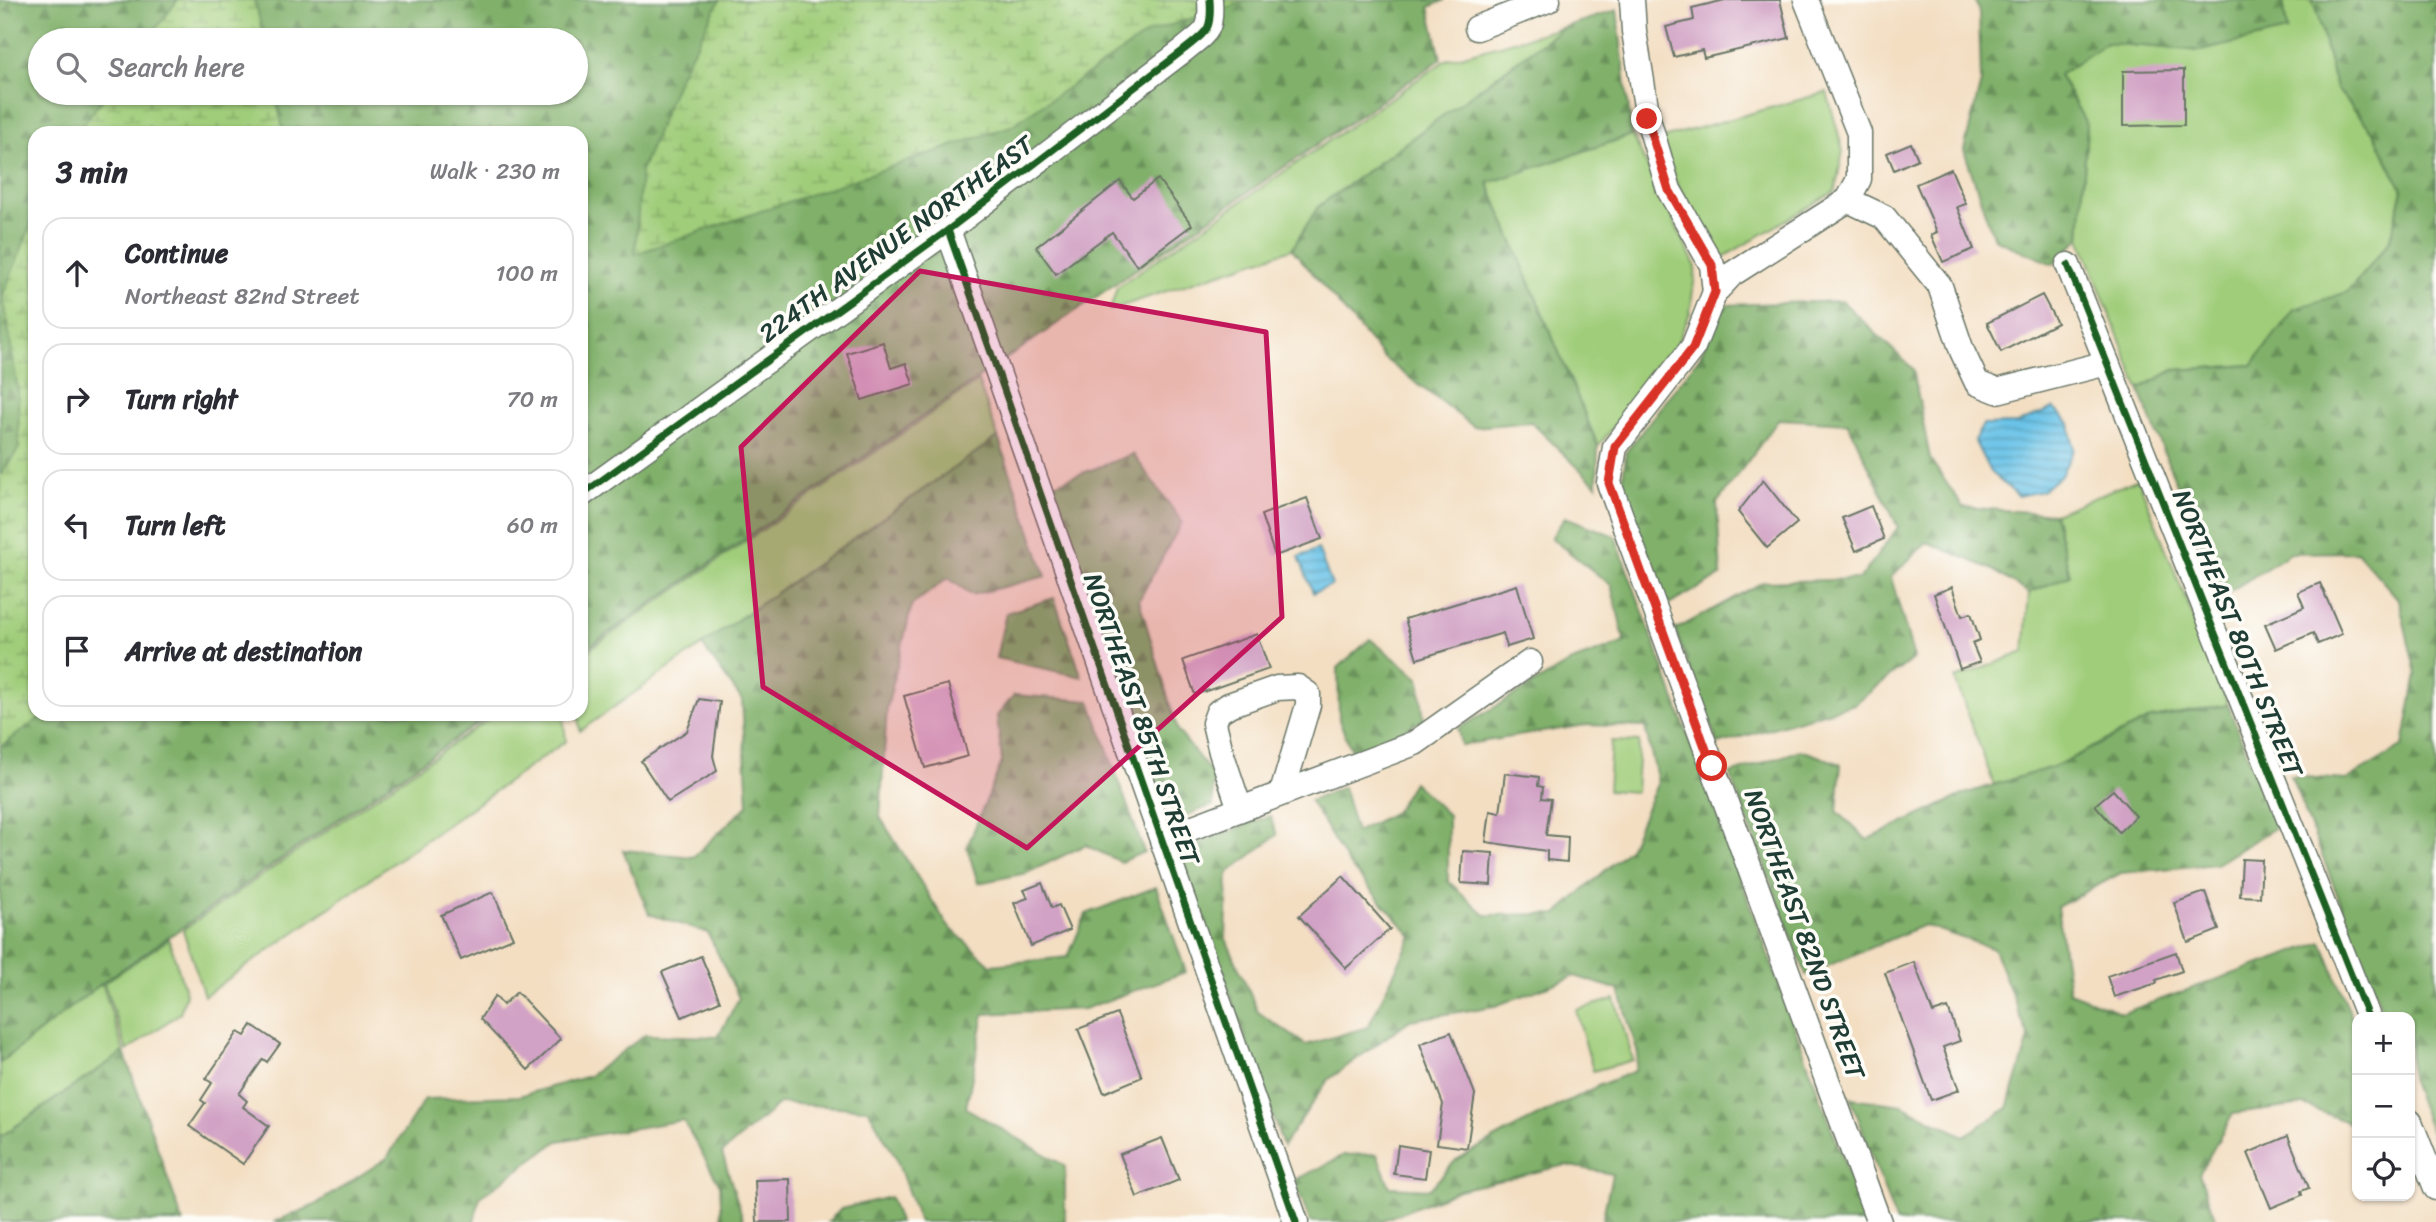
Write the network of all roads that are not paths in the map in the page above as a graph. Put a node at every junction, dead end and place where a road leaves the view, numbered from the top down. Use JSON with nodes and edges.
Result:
{"nodes":[{"id":1,"x":1210,"y":0,"type":"edge"},
{"id":2,"x":1548,"y":0,"type":"edge"},
{"id":3,"x":1632,"y":0,"type":"edge"},
{"id":4,"x":1806,"y":0,"type":"edge"},
{"id":5,"x":1477,"y":28,"type":"dead end"},
{"id":6,"x":1848,"y":200,"type":"junction"},
{"id":7,"x":948,"y":230,"type":"junction"},
{"id":8,"x":2068,"y":265,"type":"dead end"},
{"id":9,"x":1715,"y":292,"type":"junction"},
{"id":10,"x":2107,"y":363,"type":"junction"},
{"id":11,"x":588,"y":490,"type":"edge"},
{"id":12,"x":1530,"y":662,"type":"dead end"},
{"id":13,"x":1282,"y":793,"type":"junction"},
{"id":14,"x":1240,"y":809,"type":"junction"},
{"id":15,"x":1162,"y":839,"type":"junction"},
{"id":16,"x":2366,"y":1012,"type":"edge"},
{"id":17,"x":2415,"y":1135,"type":"edge"},
{"id":18,"x":2436,"y":1188,"type":"edge"},
{"id":19,"x":1296,"y":1222,"type":"edge"},
{"id":20,"x":1879,"y":1222,"type":"edge"}],
"edges":[{"from":1,"to":7,"type":"street","name":"224TH AVENUE NORTHEAST"},
{"from":2,"to":5,"type":"street"},
{"from":3,"to":9,"type":"street"},
{"from":4,"to":6,"type":"street"},
{"from":6,"to":9,"type":"street"},
{"from":6,"to":10,"type":"street"},
{"from":7,"to":11,"type":"street","name":"224TH AVENUE NORTHEAST"},
{"from":7,"to":15,"type":"street","name":"NORTHEAST 85TH STREET"},
{"from":8,"to":10,"type":"street","name":"NORTHEAST 80TH STREET"},
{"from":9,"to":20,"type":"street","name":"NORTHEAST 82ND STREET"},
{"from":10,"to":16,"type":"street","name":"NORTHEAST 80TH STREET"},
{"from":12,"to":13,"type":"street"},
{"from":13,"to":14,"type":"street"},
{"from":13,"to":14,"type":"street"},
{"from":14,"to":15,"type":"street"},
{"from":15,"to":19,"type":"street","name":"NORTHEAST 85TH STREET"},
{"from":17,"to":18,"type":"street"}]}
